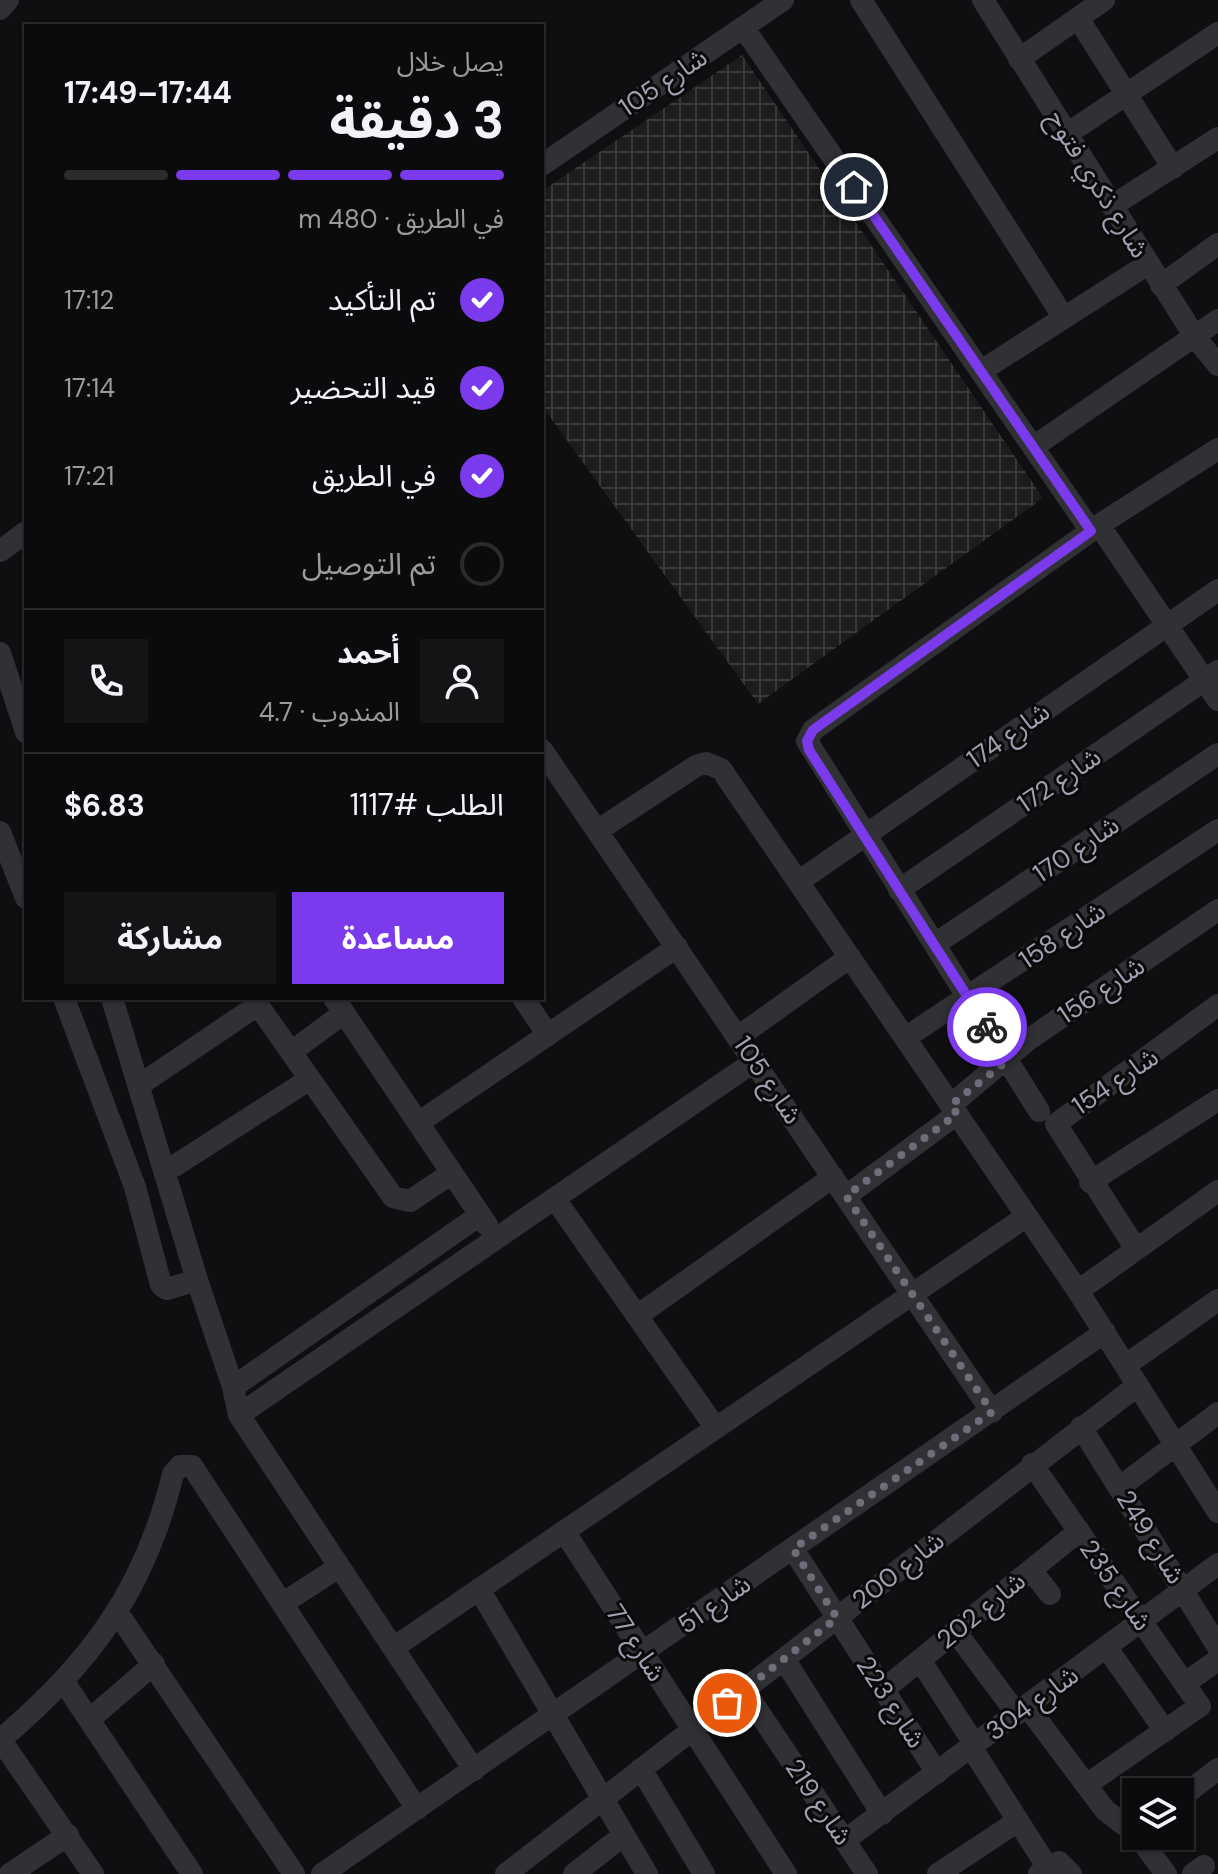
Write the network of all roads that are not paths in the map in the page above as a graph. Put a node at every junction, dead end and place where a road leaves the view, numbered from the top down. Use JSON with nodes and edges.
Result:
{"nodes":[{"id":1,"x":8,"y":0,"type":"edge"},
{"id":2,"x":783,"y":0,"type":"edge"},
{"id":3,"x":861,"y":0,"type":"edge"},
{"id":4,"x":983,"y":0,"type":"edge"},
{"id":5,"x":1104,"y":0,"type":"edge"},
{"id":6,"x":0,"y":9,"type":"edge"},
{"id":7,"x":1078,"y":18,"type":"junction"},
{"id":8,"x":743,"y":27,"type":"junction"},
{"id":9,"x":1218,"y":33,"type":"edge"},
{"id":10,"x":1019,"y":59,"type":"junction"},
{"id":11,"x":1127,"y":94,"type":"junction"},
{"id":12,"x":1067,"y":134,"type":"junction"},
{"id":13,"x":1218,"y":138,"type":"edge"},
{"id":14,"x":544,"y":164,"type":"edge"},
{"id":15,"x":1173,"y":168,"type":"junction"},
{"id":16,"x":1112,"y":206,"type":"junction"},
{"id":17,"x":1218,"y":244,"type":"edge"},
{"id":18,"x":1148,"y":264,"type":"junction"},
{"id":19,"x":1161,"y":285,"type":"junction"},
{"id":20,"x":1064,"y":318,"type":"junction"},
{"id":21,"x":1218,"y":320,"type":"edge"},
{"id":22,"x":1195,"y":337,"type":"junction"},
{"id":23,"x":1218,"y":365,"type":"edge"},
{"id":24,"x":981,"y":371,"type":"junction"},
{"id":25,"x":1033,"y":447,"type":"junction"},
{"id":26,"x":1218,"y":449,"type":"edge"},
{"id":27,"x":1095,"y":528,"type":"junction"},
{"id":28,"x":1218,"y":590,"type":"edge"},
{"id":29,"x":1167,"y":623,"type":"junction"},
{"id":30,"x":0,"y":653,"type":"edge"},
{"id":31,"x":1211,"y":676,"type":"edge"},
{"id":32,"x":12,"y":686,"type":"edge"},
{"id":33,"x":1218,"y":700,"type":"edge"},
{"id":34,"x":24,"y":725,"type":"edge"},
{"id":35,"x":544,"y":753,"type":"edge"},
{"id":36,"x":1218,"y":754,"type":"edge"},
{"id":37,"x":1218,"y":830,"type":"edge"},
{"id":38,"x":597,"y":831,"type":"junction"},
{"id":39,"x":0,"y":832,"type":"edge"},
{"id":40,"x":865,"y":836,"type":"junction"},
{"id":41,"x":798,"y":882,"type":"junction"},
{"id":42,"x":899,"y":890,"type":"junction"},
{"id":43,"x":24,"y":893,"type":"edge"},
{"id":44,"x":1218,"y":910,"type":"edge"},
{"id":45,"x":935,"y":944,"type":"junction"},
{"id":46,"x":677,"y":947,"type":"junction"},
{"id":47,"x":850,"y":957,"type":"junction"},
{"id":48,"x":969,"y":997,"type":"junction"},
{"id":49,"x":65,"y":1000,"type":"edge"},
{"id":50,"x":113,"y":1000,"type":"edge"},
{"id":51,"x":524,"y":1000,"type":"edge"},
{"id":52,"x":256,"y":1002,"type":"edge"},
{"id":53,"x":339,"y":1006,"type":"edge"},
{"id":54,"x":1216,"y":1011,"type":"edge"},
{"id":55,"x":548,"y":1035,"type":"junction"},
{"id":56,"x":738,"y":1037,"type":"junction"},
{"id":57,"x":905,"y":1038,"type":"junction"},
{"id":58,"x":291,"y":1052,"type":"junction"},
{"id":59,"x":1008,"y":1060,"type":"junction"},
{"id":60,"x":755,"y":1061,"type":"junction"},
{"id":61,"x":310,"y":1079,"type":"junction"},
{"id":62,"x":141,"y":1084,"type":"junction"},
{"id":63,"x":1218,"y":1100,"type":"edge"},
{"id":64,"x":954,"y":1109,"type":"junction"},
{"id":65,"x":1039,"y":1111,"type":"dead end"},
{"id":66,"x":418,"y":1123,"type":"junction"},
{"id":67,"x":165,"y":1172,"type":"junction"},
{"id":68,"x":452,"y":1173,"type":"junction"},
{"id":69,"x":833,"y":1177,"type":"junction"},
{"id":70,"x":1090,"y":1182,"type":"junction"},
{"id":71,"x":1218,"y":1191,"type":"edge"},
{"id":72,"x":846,"y":1196,"type":"junction"},
{"id":73,"x":555,"y":1199,"type":"junction"},
{"id":74,"x":480,"y":1215,"type":"junction"},
{"id":75,"x":1027,"y":1216,"type":"junction"},
{"id":76,"x":497,"y":1239,"type":"junction"},
{"id":77,"x":1136,"y":1249,"type":"junction"},
{"id":78,"x":197,"y":1280,"type":"junction"},
{"id":79,"x":1078,"y":1291,"type":"junction"},
{"id":80,"x":912,"y":1293,"type":"junction"},
{"id":81,"x":1218,"y":1300,"type":"edge"},
{"id":82,"x":637,"y":1316,"type":"junction"},
{"id":83,"x":1105,"y":1332,"type":"junction"},
{"id":84,"x":1126,"y":1365,"type":"junction"},
{"id":85,"x":1138,"y":1385,"type":"junction"},
{"id":86,"x":233,"y":1387,"type":"junction"},
{"id":87,"x":992,"y":1412,"type":"junction"},
{"id":88,"x":239,"y":1415,"type":"junction"},
{"id":89,"x":1215,"y":1421,"type":"edge"},
{"id":90,"x":715,"y":1427,"type":"junction"},
{"id":91,"x":1081,"y":1427,"type":"junction"},
{"id":92,"x":1174,"y":1446,"type":"junction"},
{"id":93,"x":1032,"y":1464,"type":"junction"},
{"id":94,"x":1120,"y":1487,"type":"junction"},
{"id":95,"x":1218,"y":1512,"type":"edge"},
{"id":96,"x":564,"y":1531,"type":"junction"},
{"id":97,"x":1079,"y":1531,"type":"junction"},
{"id":98,"x":793,"y":1549,"type":"junction"},
{"id":99,"x":1218,"y":1564,"type":"edge"},
{"id":100,"x":339,"y":1567,"type":"junction"},
{"id":101,"x":1031,"y":1570,"type":"junction"},
{"id":102,"x":479,"y":1589,"type":"junction"},
{"id":103,"x":1184,"y":1590,"type":"junction"},
{"id":104,"x":1050,"y":1594,"type":"dead end"},
{"id":105,"x":283,"y":1603,"type":"junction"},
{"id":106,"x":117,"y":1612,"type":"junction"},
{"id":107,"x":837,"y":1618,"type":"junction"},
{"id":108,"x":1142,"y":1622,"type":"junction"},
{"id":109,"x":955,"y":1631,"type":"junction"},
{"id":110,"x":1218,"y":1647,"type":"edge"},
{"id":111,"x":393,"y":1648,"type":"junction"},
{"id":112,"x":1107,"y":1648,"type":"junction"},
{"id":113,"x":642,"y":1654,"type":"junction"},
{"id":114,"x":784,"y":1659,"type":"junction"},
{"id":115,"x":920,"y":1660,"type":"junction"},
{"id":116,"x":1218,"y":1660,"type":"edge"},
{"id":117,"x":154,"y":1664,"type":"junction"},
{"id":118,"x":64,"y":1682,"type":"junction"},
{"id":119,"x":1185,"y":1683,"type":"junction"},
{"id":120,"x":744,"y":1690,"type":"junction"},
{"id":121,"x":883,"y":1690,"type":"junction"},
{"id":122,"x":1022,"y":1710,"type":"junction"},
{"id":123,"x":553,"y":1716,"type":"junction"},
{"id":124,"x":90,"y":1719,"type":"junction"},
{"id":125,"x":692,"y":1730,"type":"junction"},
{"id":126,"x":1165,"y":1731,"type":"junction"},
{"id":127,"x":0,"y":1740,"type":"edge"},
{"id":128,"x":973,"y":1746,"type":"junction"},
{"id":129,"x":641,"y":1769,"type":"junction"},
{"id":130,"x":474,"y":1770,"type":"junction"},
{"id":131,"x":1218,"y":1770,"type":"edge"},
{"id":132,"x":937,"y":1773,"type":"junction"},
{"id":133,"x":1086,"y":1785,"type":"junction"},
{"id":134,"x":1194,"y":1788,"type":"edge"},
{"id":135,"x":603,"y":1800,"type":"junction"},
{"id":136,"x":417,"y":1809,"type":"junction"},
{"id":137,"x":882,"y":1814,"type":"junction"},
{"id":138,"x":1018,"y":1821,"type":"junction"},
{"id":139,"x":1122,"y":1825,"type":"edge"},
{"id":140,"x":68,"y":1835,"type":"junction"},
{"id":141,"x":624,"y":1835,"type":"junction"},
{"id":142,"x":845,"y":1840,"type":"junction"},
{"id":143,"x":1148,"y":1850,"type":"edge"},
{"id":144,"x":520,"y":1869,"type":"edge"},
{"id":145,"x":1055,"y":1870,"type":"edge"},
{"id":146,"x":10,"y":1874,"type":"edge"},
{"id":147,"x":93,"y":1874,"type":"edge"},
{"id":148,"x":192,"y":1874,"type":"edge"},
{"id":149,"x":294,"y":1874,"type":"edge"},
{"id":150,"x":322,"y":1874,"type":"edge"},
{"id":151,"x":574,"y":1874,"type":"edge"},
{"id":152,"x":647,"y":1874,"type":"edge"},
{"id":153,"x":704,"y":1874,"type":"edge"},
{"id":154,"x":786,"y":1874,"type":"edge"},
{"id":155,"x":867,"y":1874,"type":"edge"},
{"id":156,"x":938,"y":1874,"type":"edge"},
{"id":157,"x":1166,"y":1874,"type":"edge"}],
"edges":[{"from":1,"to":6,"type":"street"},
{"from":2,"to":8,"type":"street","name":"شارع 105"},
{"from":3,"to":20,"type":"street"},
{"from":4,"to":10,"type":"street","name":"شارع ذكري فتوح"},
{"from":5,"to":7,"type":"street"},
{"from":7,"to":10,"type":"street"},
{"from":7,"to":11,"type":"street"},
{"from":8,"to":14,"type":"street","name":"شارع 105"},
{"from":8,"to":24,"type":"street"},
{"from":9,"to":11,"type":"street"},
{"from":10,"to":12,"type":"street","name":"شارع ذكري فتوح"},
{"from":11,"to":12,"type":"street"},
{"from":11,"to":15,"type":"street"},
{"from":12,"to":16,"type":"street","name":"شارع ذكري فتوح"},
{"from":13,"to":15,"type":"street"},
{"from":15,"to":16,"type":"street"},
{"from":16,"to":18,"type":"street","name":"شارع ذكري فتوح"},
{"from":17,"to":19,"type":"street"},
{"from":18,"to":19,"type":"street","name":"شارع ذكري فتوح"},
{"from":18,"to":20,"type":"street"},
{"from":19,"to":22,"type":"street","name":"شارع ذكري فتوح"},
{"from":20,"to":24,"type":"street"},
{"from":21,"to":22,"type":"street"},
{"from":22,"to":23,"type":"street","name":"شارع ذكري فتوح"},
{"from":22,"to":25,"type":"street"},
{"from":24,"to":25,"type":"street"},
{"from":25,"to":27,"type":"street"},
{"from":26,"to":27,"type":"street"},
{"from":27,"to":29,"type":"street"},
{"from":27,"to":40,"type":"street"},
{"from":28,"to":29,"type":"street","name":"شارع 174"},
{"from":29,"to":31,"type":"street"},
{"from":29,"to":40,"type":"street","name":"شارع 174"},
{"from":30,"to":32,"type":"street"},
{"from":31,"to":33,"type":"street"},
{"from":31,"to":42,"type":"street","name":"شارع 172"},
{"from":32,"to":34,"type":"street"},
{"from":35,"to":38,"type":"street","name":"شارع 105"},
{"from":36,"to":45,"type":"street","name":"شارع 170"},
{"from":37,"to":48,"type":"street","name":"شارع 158"},
{"from":38,"to":41,"type":"street"},
{"from":38,"to":46,"type":"street","name":"شارع 105"},
{"from":39,"to":43,"type":"street"},
{"from":40,"to":41,"type":"street","name":"شارع 174"},
{"from":40,"to":42,"type":"street"},
{"from":41,"to":47,"type":"street"},
{"from":42,"to":45,"type":"street"},
{"from":44,"to":59,"type":"street","name":"شارع 156"},
{"from":45,"to":48,"type":"street"},
{"from":46,"to":55,"type":"street"},
{"from":46,"to":56,"type":"street","name":"شارع 105"},
{"from":47,"to":56,"type":"street"},
{"from":47,"to":57,"type":"street"},
{"from":48,"to":57,"type":"street","name":"شارع 158"},
{"from":48,"to":59,"type":"street"},
{"from":49,"to":78,"type":"street"},
{"from":50,"to":62,"type":"street"},
{"from":51,"to":55,"type":"street"},
{"from":52,"to":58,"type":"street"},
{"from":52,"to":62,"type":"street"},
{"from":53,"to":58,"type":"street"},
{"from":53,"to":66,"type":"street"},
{"from":54,"to":70,"type":"street","name":"شارع 154"},
{"from":55,"to":66,"type":"street"},
{"from":56,"to":60,"type":"street","name":"شارع 105"},
{"from":57,"to":64,"type":"street"},
{"from":58,"to":61,"type":"street"},
{"from":59,"to":64,"type":"street","name":"شارع 156"},
{"from":59,"to":65,"type":"street"},
{"from":60,"to":69,"type":"street","name":"شارع 105"},
{"from":60,"to":73,"type":"street"},
{"from":61,"to":67,"type":"street"},
{"from":61,"to":68,"type":"street"},
{"from":62,"to":67,"type":"street"},
{"from":63,"to":70,"type":"street"},
{"from":64,"to":72,"type":"street","name":"شارع 156"},
{"from":64,"to":75,"type":"street"},
{"from":66,"to":68,"type":"street"},
{"from":67,"to":78,"type":"street"},
{"from":68,"to":74,"type":"street"},
{"from":69,"to":72,"type":"street","name":"شارع 105"},
{"from":69,"to":82,"type":"street"},
{"from":70,"to":77,"type":"street","name":"شارع 154"},
{"from":71,"to":77,"type":"street"},
{"from":72,"to":80,"type":"street","name":"شارع 105"},
{"from":73,"to":76,"type":"street"},
{"from":73,"to":82,"type":"street"},
{"from":74,"to":76,"type":"street"},
{"from":74,"to":86,"type":"street"},
{"from":75,"to":79,"type":"street"},
{"from":75,"to":80,"type":"street"},
{"from":76,"to":88,"type":"street"},
{"from":77,"to":79,"type":"street"},
{"from":78,"to":86,"type":"street"},
{"from":79,"to":83,"type":"street"},
{"from":80,"to":87,"type":"street","name":"شارع 105"},
{"from":80,"to":90,"type":"street"},
{"from":81,"to":84,"type":"street"},
{"from":82,"to":90,"type":"street"},
{"from":83,"to":84,"type":"street"},
{"from":83,"to":87,"type":"street","name":"شارع 51"},
{"from":84,"to":85,"type":"street"},
{"from":85,"to":91,"type":"street","name":"شارع 200"},
{"from":85,"to":92,"type":"street"},
{"from":86,"to":88,"type":"street"},
{"from":87,"to":98,"type":"street","name":"شارع 51"},
{"from":88,"to":100,"type":"street"},
{"from":89,"to":92,"type":"street"},
{"from":90,"to":96,"type":"street"},
{"from":91,"to":93,"type":"street","name":"شارع 200"},
{"from":91,"to":94,"type":"street","name":"شارع 249"},
{"from":92,"to":94,"type":"street"},
{"from":92,"to":95,"type":"street"},
{"from":93,"to":97,"type":"street","name":"شارع 235"},
{"from":93,"to":107,"type":"street","name":"شارع 200"},
{"from":94,"to":103,"type":"street","name":"شارع 249"},
{"from":96,"to":102,"type":"street"},
{"from":96,"to":113,"type":"street","name":"شارع 77"},
{"from":97,"to":101,"type":"street","name":"شارع 202"},
{"from":97,"to":108,"type":"street","name":"شارع 235"},
{"from":98,"to":107,"type":"street","name":"شارع 223"},
{"from":98,"to":113,"type":"street","name":"شارع 51"},
{"from":99,"to":103,"type":"street","name":"شارع 304"},
{"from":100,"to":105,"type":"street"},
{"from":100,"to":111,"type":"street"},
{"from":101,"to":104,"type":"street"},
{"from":101,"to":109,"type":"street","name":"شارع 202"},
{"from":102,"to":111,"type":"street"},
{"from":102,"to":123,"type":"street"},
{"from":103,"to":108,"type":"street","name":"شارع 304"},
{"from":103,"to":110,"type":"street","name":"شارع 249"},
{"from":105,"to":106,"type":"street"},
{"from":105,"to":136,"type":"street"},
{"from":106,"to":117,"type":"street"},
{"from":106,"to":118,"type":"street"},
{"from":107,"to":114,"type":"street","name":"شارع 200"},
{"from":107,"to":121,"type":"street","name":"شارع 223"},
{"from":108,"to":112,"type":"street","name":"شارع 304"},
{"from":108,"to":119,"type":"street","name":"شارع 235"},
{"from":109,"to":115,"type":"street","name":"شارع 202"},
{"from":109,"to":122,"type":"street"},
{"from":111,"to":130,"type":"street"},
{"from":112,"to":122,"type":"street","name":"شارع 304"},
{"from":112,"to":126,"type":"street"},
{"from":113,"to":123,"type":"street","name":"شارع 51"},
{"from":113,"to":125,"type":"street","name":"شارع 77"},
{"from":114,"to":120,"type":"street","name":"شارع 200"},
{"from":114,"to":137,"type":"street"},
{"from":115,"to":121,"type":"street","name":"شارع 202"},
{"from":115,"to":128,"type":"street"},
{"from":116,"to":119,"type":"street"},
{"from":117,"to":124,"type":"street"},
{"from":117,"to":149,"type":"street"},
{"from":118,"to":124,"type":"street"},
{"from":118,"to":127,"type":"street"},
{"from":119,"to":126,"type":"street","name":"شارع 235"},
{"from":120,"to":125,"type":"street","name":"شارع 200"},
{"from":120,"to":142,"type":"street","name":"شارع 219"},
{"from":121,"to":132,"type":"street","name":"شارع 223"},
{"from":122,"to":128,"type":"street","name":"شارع 304"},
{"from":122,"to":133,"type":"street"},
{"from":123,"to":130,"type":"street","name":"شارع 51"},
{"from":123,"to":135,"type":"street"},
{"from":124,"to":148,"type":"street"},
{"from":125,"to":129,"type":"street","name":"شارع 200"},
{"from":125,"to":154,"type":"street","name":"شارع 77"},
{"from":126,"to":133,"type":"street"},
{"from":127,"to":140,"type":"street"},
{"from":128,"to":132,"type":"street","name":"شارع 304"},
{"from":128,"to":138,"type":"street"},
{"from":129,"to":135,"type":"street","name":"شارع 200"},
{"from":129,"to":153,"type":"street"},
{"from":130,"to":136,"type":"street","name":"شارع 51"},
{"from":131,"to":134,"type":"street"},
{"from":132,"to":137,"type":"street","name":"شارع 304"},
{"from":133,"to":139,"type":"street"},
{"from":135,"to":141,"type":"street"},
{"from":135,"to":144,"type":"street","name":"شارع 200"},
{"from":136,"to":150,"type":"street","name":"شارع 51"},
{"from":137,"to":142,"type":"street","name":"شارع 304"},
{"from":138,"to":145,"type":"street"},
{"from":138,"to":156,"type":"street"},
{"from":140,"to":146,"type":"street"},
{"from":140,"to":147,"type":"street"},
{"from":141,"to":151,"type":"street"},
{"from":141,"to":152,"type":"street"},
{"from":142,"to":155,"type":"street","name":"شارع 219"},
{"from":143,"to":157,"type":"street"}]}
